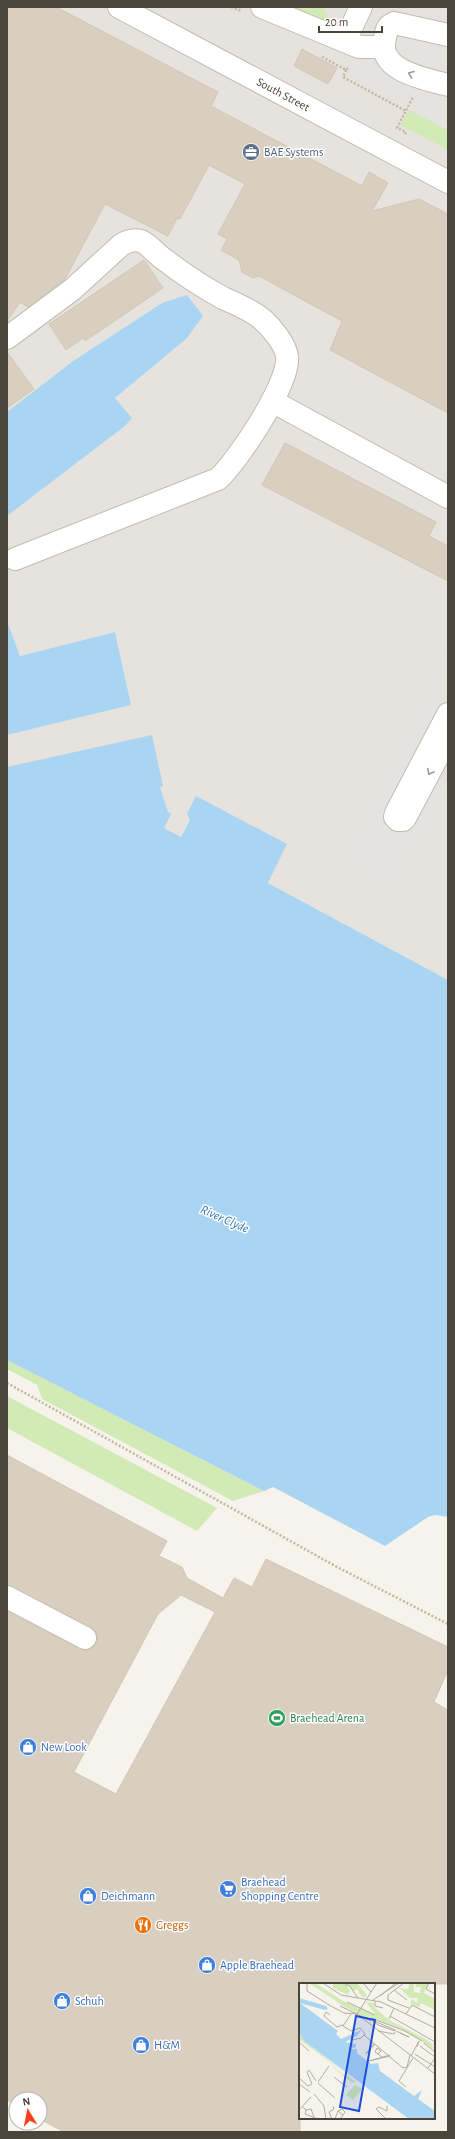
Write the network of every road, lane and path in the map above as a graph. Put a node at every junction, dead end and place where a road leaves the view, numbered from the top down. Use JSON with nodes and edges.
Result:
{"nodes":[{"id":1,"x":119,"y":7,"type":"edge"},
{"id":2,"x":262,"y":7,"type":"edge"},
{"id":3,"x":361,"y":7,"type":"edge"},
{"id":4,"x":448,"y":35,"type":"edge"},
{"id":5,"x":345,"y":42,"type":"junction"},
{"id":6,"x":383,"y":47,"type":"junction"},
{"id":7,"x":346,"y":70,"type":"dead end"},
{"id":8,"x":448,"y":85,"type":"edge"},
{"id":9,"x":411,"y":102,"type":"dead end"},
{"id":10,"x":406,"y":110,"type":"junction"},
{"id":11,"x":399,"y":124,"type":"dead end"},
{"id":12,"x":448,"y":182,"type":"edge"},
{"id":13,"x":7,"y":338,"type":"edge"},
{"id":14,"x":272,"y":401,"type":"junction"},
{"id":15,"x":448,"y":497,"type":"edge"},
{"id":16,"x":15,"y":559,"type":"dead end"},
{"id":17,"x":448,"y":714,"type":"edge"},
{"id":18,"x":448,"y":737,"type":"edge"},
{"id":19,"x":7,"y":1383,"type":"edge"},
{"id":20,"x":7,"y":1597,"type":"edge"},
{"id":21,"x":448,"y":1624,"type":"edge"},
{"id":22,"x":85,"y":1638,"type":"dead end"}],
"edges":[{"from":1,"to":12,"type":"street","name":"South Street"},
{"from":2,"to":5,"type":"street"},
{"from":3,"to":5,"type":"street"},
{"from":4,"to":6,"type":"street"},
{"from":5,"to":6,"type":"street"},
{"from":8,"to":6,"type":"street","one_way":true},
{"from":7,"to":10,"type":"path"},
{"from":9,"to":10,"type":"path"},
{"from":10,"to":11,"type":"path"},
{"from":13,"to":14,"type":"street"},
{"from":14,"to":15,"type":"street"},
{"from":14,"to":16,"type":"street"},
{"from":18,"to":17,"type":"street","one_way":true},
{"from":19,"to":21,"type":"path"},
{"from":20,"to":22,"type":"street"}]}
